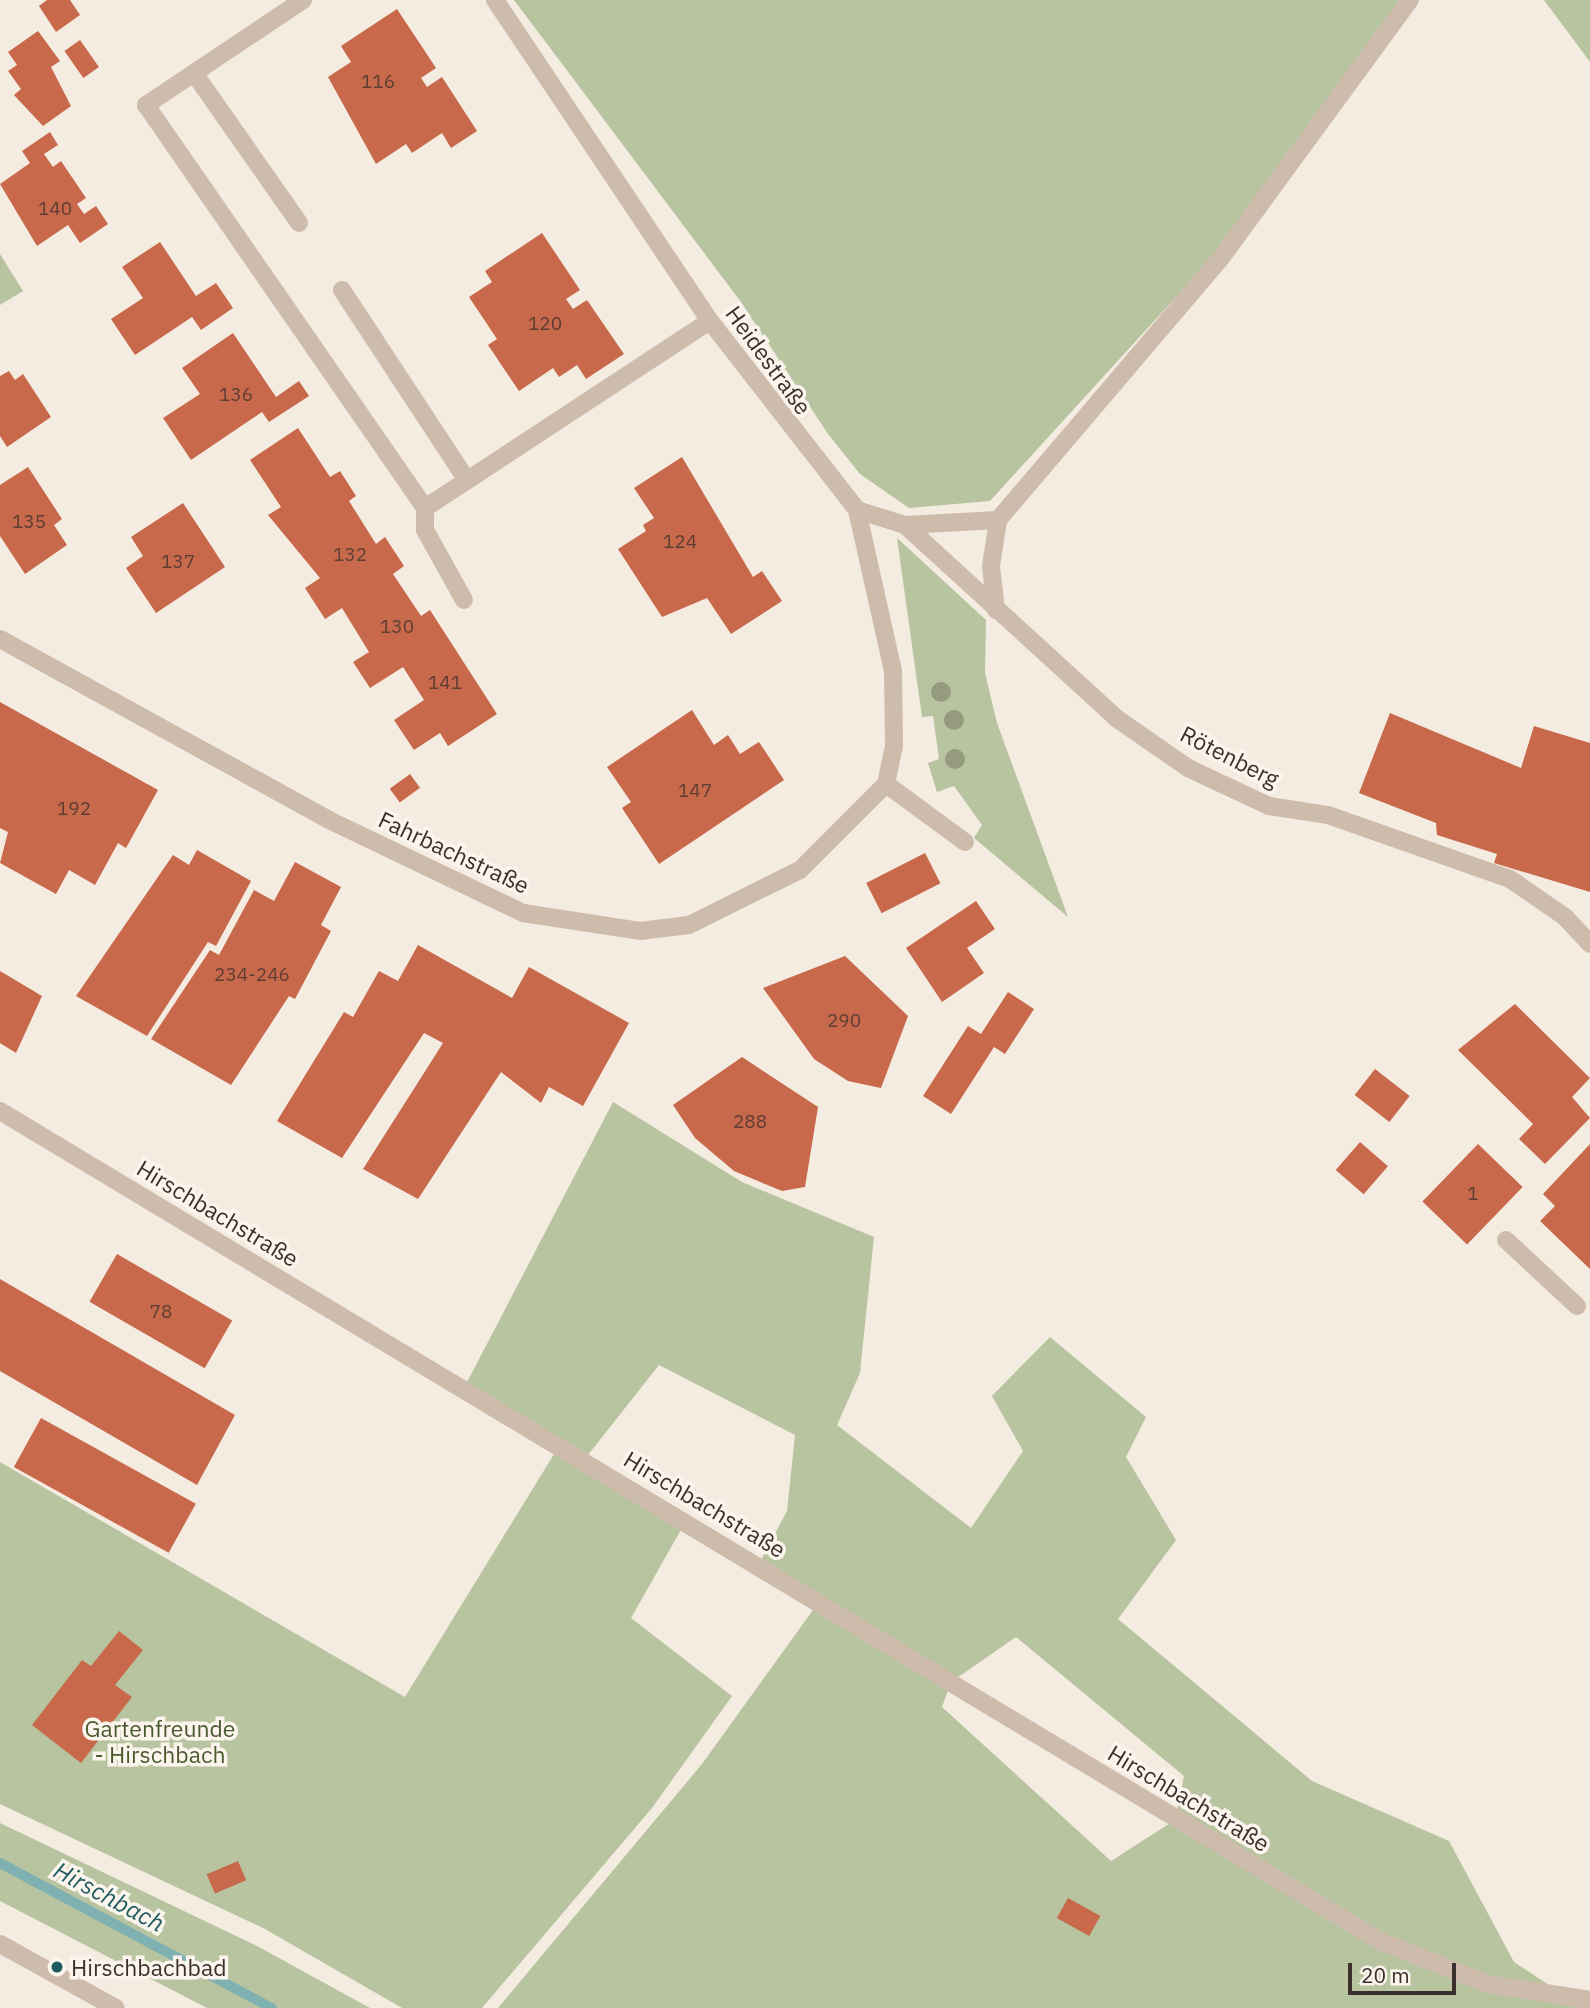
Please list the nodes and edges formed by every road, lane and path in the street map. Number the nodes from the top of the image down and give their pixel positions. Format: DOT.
graph roads {
  1 [pos="303,0"];
  2 [pos="495,0"];
  3 [pos="1410,0"];
  4 [pos="194,73"];
  5 [pos="299,223"];
  6 [pos="342,290"];
  7 [pos="710,321"];
  8 [pos="467,480"];
  9 [pos="425,508"];
  10 [pos="857,510"];
  11 [pos="998,520"];
  12 [pos="905,525"];
  13 [pos="464,600"];
  14 [pos="996,610"];
  15 [pos="0,639"];
  16 [pos="886,784"];
  17 [pos="965,842"];
  18 [pos="1587,936"];
  19 [pos="0,1111"];
  20 [pos="1506,1240"];
  21 [pos="1577,1306"];
  22 [pos="0,1944"];
  23 [pos="1590,2000"];
  24 [pos="116,2008"];
  1 -- 4 [label="street"];
  2 -- 7 [label="street, Heidestraße"];
  3 -- 11 [label="street"];
  4 -- 5 [label="street"];
  4 -- 9 [label="street"];
  6 -- 8 [label="street"];
  7 -- 8 [label="street"];
  7 -- 10 [label="street, Heidestraße"];
  8 -- 9 [label="street"];
  9 -- 13 [label="street"];
  10 -- 12 [label="street, Rötenberg"];
  10 -- 16 [label="street, Heidestraße"];
  11 -- 12 [label="street"];
  11 -- 14 [label="street"];
  12 -- 14 [label="street, Rötenberg"];
  14 -- 18 [label="street, Rötenberg"];
  15 -- 16 [label="street, Fahrbachstraße"];
  16 -- 17 [label="street"];
  19 -- 23 [label="street, Hirschbachstraße"];
  20 -- 21 [label="street"];
  22 -- 24 [label="street"];
}
